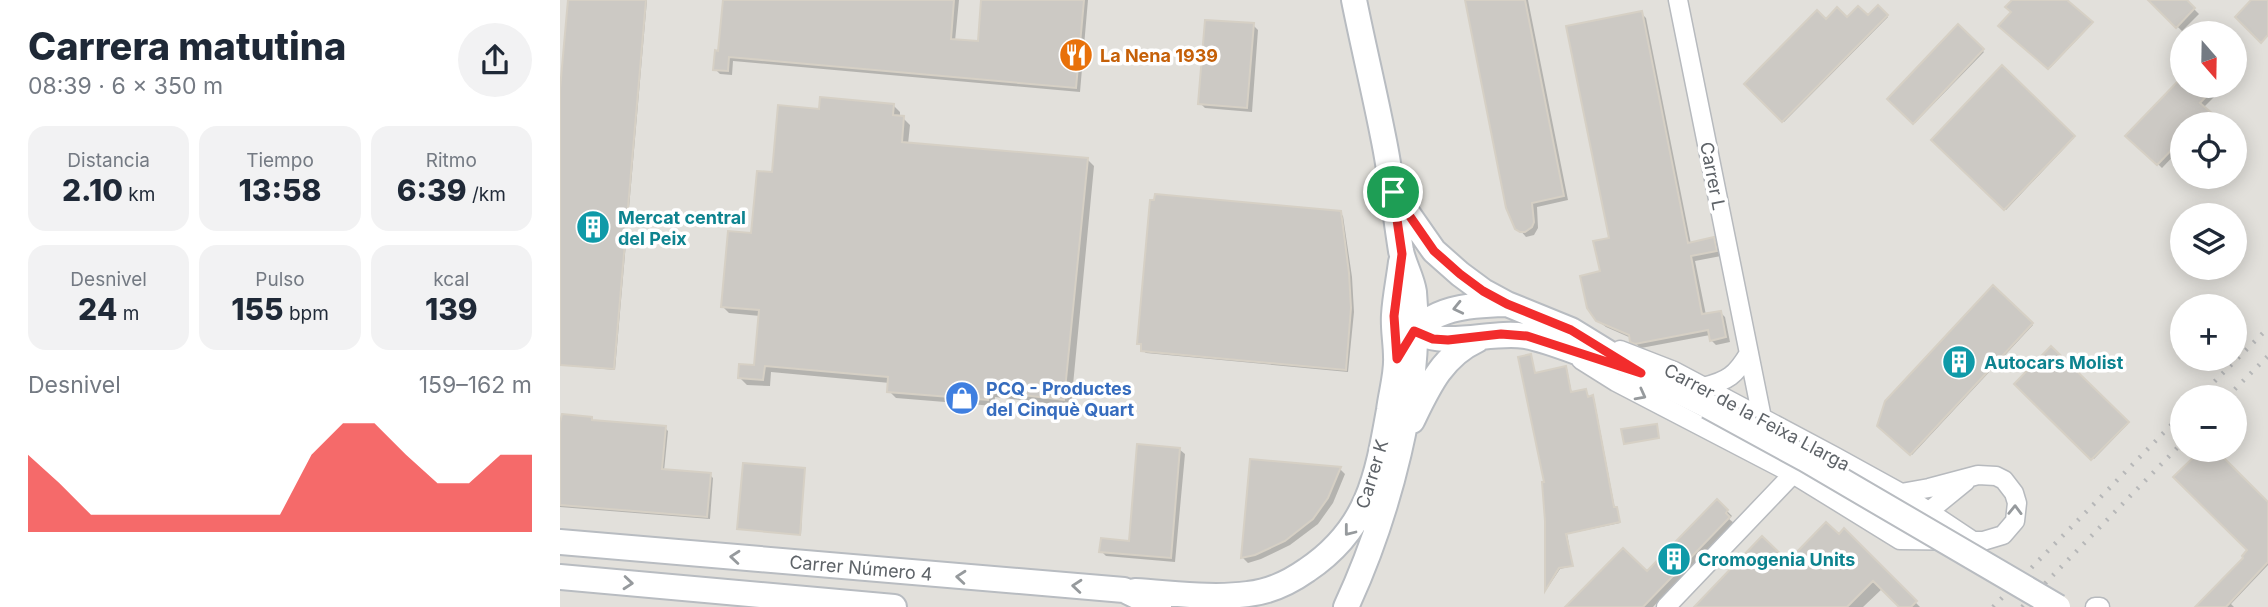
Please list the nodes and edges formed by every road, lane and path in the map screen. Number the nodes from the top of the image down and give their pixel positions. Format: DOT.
graph roads {
  1 [pos="1354,0"];
  2 [pos="1678,0"];
  3 [pos="1393,192"];
  4 [pos="1402,254"];
  5 [pos="1398,289"];
  6 [pos="1507,304"];
  7 [pos="1414,331"];
  8 [pos="1496,334"];
  9 [pos="1566,339"];
  10 [pos="1749,353"];
  11 [pos="1397,359"];
  12 [pos="1705,396"];
  13 [pos="1762,418"];
  14 [pos="1400,443"];
  15 [pos="1793,474"];
  16 [pos="1978,475"];
  17 [pos="1901,493"];
  18 [pos="1930,511"];
  19 [pos="1973,541"];
  20 [pos="560,542"];
  21 [pos="560,577"];
  22 [pos="1124,590"];
  23 [pos="894,607"];
  24 [pos="1159,607"];
  25 [pos="1346,607"];
  26 [pos="1666,607"];
  27 [pos="2058,607"];
  28 [pos="2095,607"];
  29 [pos="2100,607"];
  1 -- 3 [label="main road, Carrer K"];
  2 -- 10 [label="street, Carrer L"];
  3 -- 4 [label="main road, Carrer K"];
  3 -- 6 [label="main road, Carrer de la Feixa Llarga"];
  4 -- 5 [label="main road, Carrer K"];
  4 -- 7 [label="main road, Carrer K"];
  5 -- 7 [label="main road"];
  5 -- 11 [label="main road, Carrer K"];
  6 -- 7 [label="main road, Carrer de la Feixa Llarga, one-way"];
  6 -- 9 [label="main road, Carrer de la Feixa Llarga"];
  7 -- 8 [label="main road, Carrer de la Feixa Llarga"];
  7 -- 11 [label="main road, Carrer de la Feixa Llarga"];
  7 -- 14 [label="main road, Carrer K"];
  8 -- 9 [label="main road, Carrer de la Feixa Llarga"];
  8 -- 14 [label="main road, Carrer de la Feixa Llarga"];
  9 -- 12 [label="main road, Carrer de la Feixa Llarga"];
  9 -- 12 [label="street, Carrer de la Feixa Llarga"];
  9 -- 15 [label="street, Carrer de la Feixa Llarga, one-way"];
  10 -- 12 [label="street"];
  10 -- 13 [label="street, Carrer L"];
  11 -- 22 [label="main road, Carrer K, one-way"];
  12 -- 13 [label="street, Carrer de la Feixa Llarga"];
  12 -- 27 [label="main road, Carrer de la Feixa Llarga, bridge"];
  13 -- 17 [label="street, Carrer de la Feixa Llarga"];
  14 -- 25 [label="main road, Carrer K"];
  15 -- 18 [label="street, Carrer de la Feixa Llarga"];
  15 -- 19 [label="street, Carrer de la Feixa Llarga"];
  15 -- 26 [label="street"];
  16 -- 17 [label="street"];
  16 -- 18 [label="street, Carrer de la Feixa Llarga"];
  19 -- 16 [label="street, Carrer de la Feixa Llarga, one-way"];
  17 -- 18 [label="street, Carrer de la Feixa Llarga"];
  18 -- 19 [label="street, Carrer de la Feixa Llarga"];
  22 -- 20 [label="main road, Carrer Número 4, one-way"];
  21 -- 23 [label="main road, Carrer Número 4, one-way"];
  22 -- 24 [label="main road, Carrer Número 4"];
  28 -- 29 [label="street"];
}
